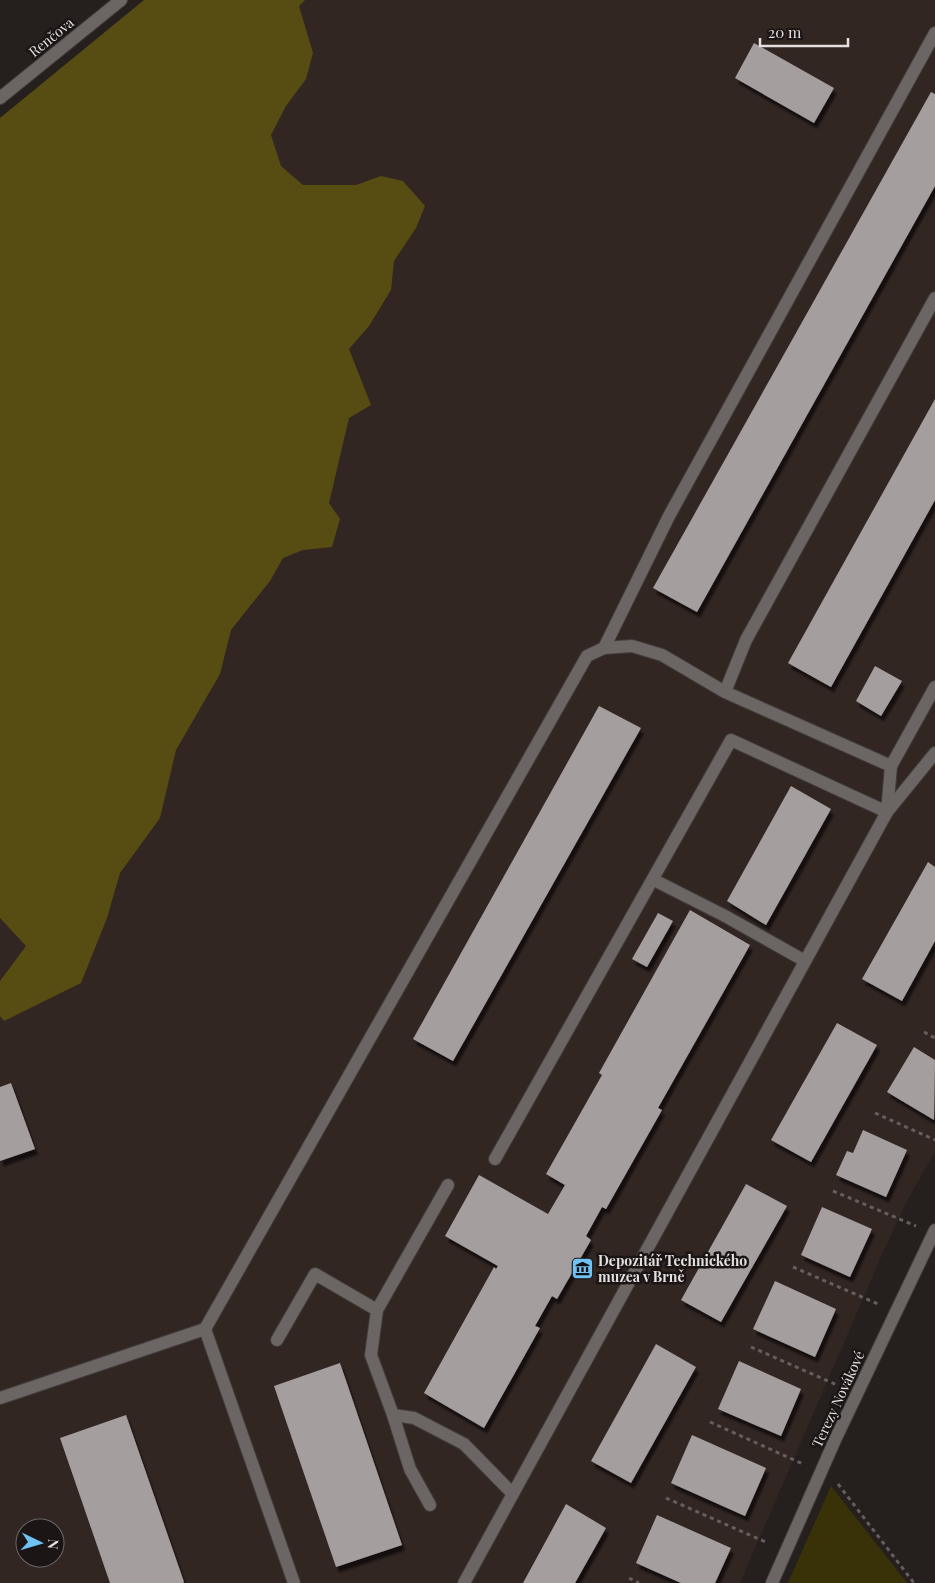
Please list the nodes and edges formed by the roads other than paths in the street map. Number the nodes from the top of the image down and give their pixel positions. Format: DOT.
graph roads {
  1 [pos="121,0"];
  2 [pos="935,33"];
  3 [pos="0,98"];
  4 [pos="935,298"];
  5 [pos="604,648"];
  6 [pos="935,686"];
  7 [pos="725,692"];
  8 [pos="935,753"];
  9 [pos="891,766"];
  10 [pos="887,812"];
  11 [pos="654,880"];
  12 [pos="805,962"];
  13 [pos="495,1159"];
  14 [pos="448,1185"];
  15 [pos="934,1231"];
  16 [pos="377,1310"];
  17 [pos="205,1329"];
  18 [pos="277,1340"];
  19 [pos="0,1398"];
  20 [pos="393,1415"];
  21 [pos="513,1494"];
  22 [pos="430,1505"];
  23 [pos="294,1583"];
  24 [pos="464,1583"];
  25 [pos="772,1583"];
  1 -- 3 [label="street, Renčova"];
  2 -- 5 [label="street"];
  4 -- 7 [label="street"];
  5 -- 7 [label="street"];
  5 -- 17 [label="street"];
  6 -- 9 [label="street"];
  7 -- 9 [label="street"];
  8 -- 10 [label="street"];
  9 -- 10 [label="street"];
  10 -- 11 [label="street"];
  10 -- 12 [label="street"];
  11 -- 12 [label="street"];
  11 -- 13 [label="street"];
  12 -- 21 [label="street"];
  14 -- 16 [label="street"];
  15 -- 25 [label="street, Terezy Novákové"];
  16 -- 18 [label="street"];
  16 -- 20 [label="street"];
  17 -- 19 [label="street"];
  17 -- 23 [label="street"];
  20 -- 21 [label="street"];
  20 -- 22 [label="street"];
  21 -- 24 [label="street"];
}
